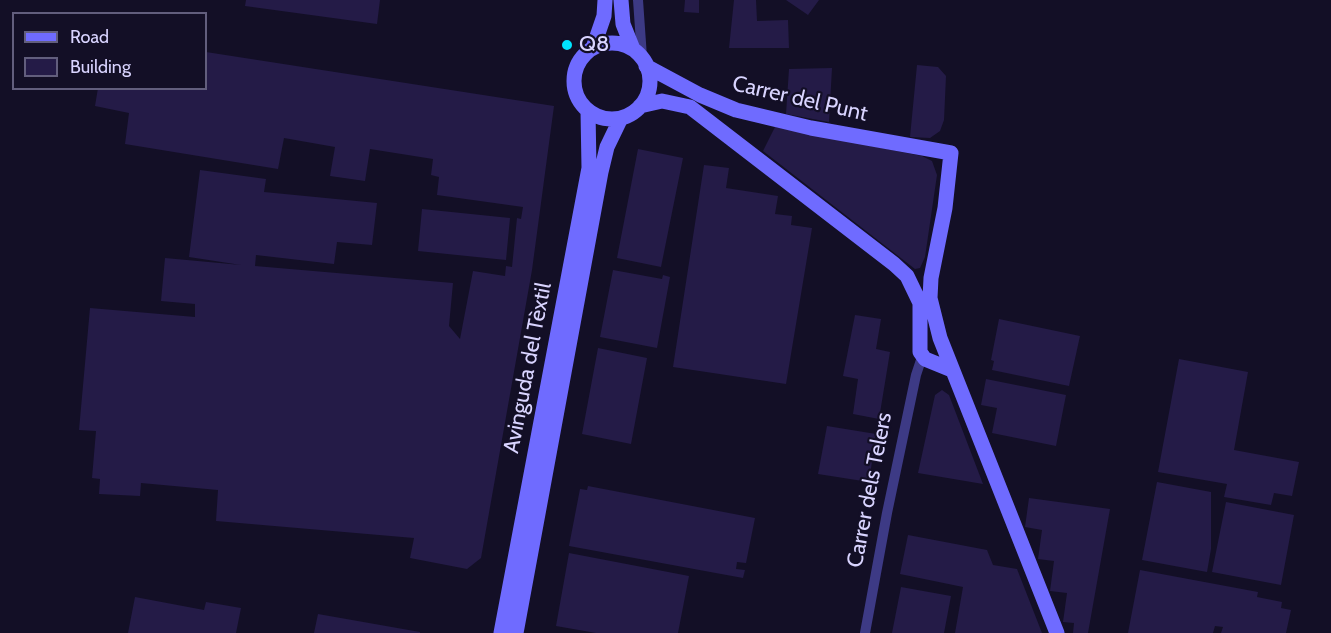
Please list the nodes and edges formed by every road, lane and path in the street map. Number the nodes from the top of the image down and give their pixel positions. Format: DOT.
graph roads {
  1 [pos="605,0"];
  2 [pos="621,0"];
  3 [pos="638,0"];
  4 [pos="593,48"];
  5 [pos="640,57"];
  6 [pos="640,106"];
  7 [pos="588,111"];
  8 [pos="621,118"];
  9 [pos="933,269"];
  10 [pos="907,276"];
  11 [pos="922,340"];
  12 [pos="942,344"];
  13 [pos="928,359"];
  14 [pos="952,370"];
  15 [pos="501,633"];
  16 [pos="516,633"];
  17 [pos="865,633"];
  18 [pos="1057,633"];
  1 -- 4 [label="street"];
  2 -- 5 [label="street"];
  3 -- 5 [label="street"];
  4 -- 5 [label="street"];
  4 -- 7 [label="street"];
  5 -- 6 [label="street"];
  5 -- 9 [label="street, Carrer del Punt"];
  6 -- 8 [label="street"];
  6 -- 10 [label="street"];
  7 -- 8 [label="street"];
  7 -- 15 [label="street, Avinguda del Tèxtil"];
  8 -- 16 [label="street, Avinguda del Tèxtil"];
  9 -- 10 [label="street"];
  9 -- 12 [label="street"];
  10 -- 11 [label="street"];
  11 -- 12 [label="street"];
  11 -- 13 [label="street"];
  12 -- 13 [label="street"];
  12 -- 14 [label="street"];
  13 -- 14 [label="street"];
  13 -- 17 [label="street, Carrer dels Telers"];
  14 -- 18 [label="street"];
}
